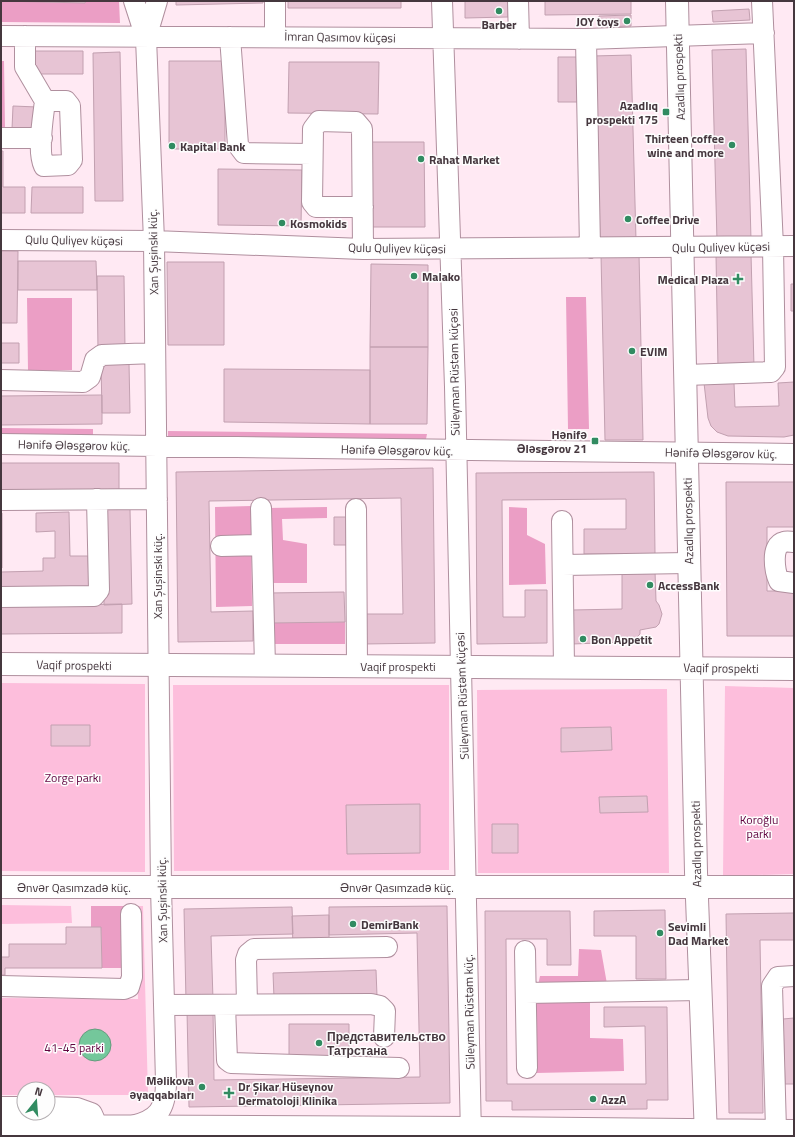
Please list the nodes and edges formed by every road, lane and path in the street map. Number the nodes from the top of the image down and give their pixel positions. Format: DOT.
graph roads {
  1 [pos="134,1"];
  2 [pos="157,1"];
  3 [pos="275,1"];
  4 [pos="442,1"];
  5 [pos="518,1"];
  6 [pos="677,1"];
  7 [pos="762,1"];
  8 [pos="764,33"];
  9 [pos="1,36"];
  10 [pos="25,36"];
  11 [pos="275,36"];
  12 [pos="230,37"];
  13 [pos="678,37"];
  14 [pos="146,38"];
  15 [pos="443,39"];
  16 [pos="519,39"];
  17 [pos="586,39"];
  18 [pos="45,101"];
  19 [pos="1,138"];
  20 [pos="42,138"];
  21 [pos="312,154"];
  22 [pos="363,207"];
  23 [pos="1,240"];
  24 [pos="154,241"];
  25 [pos="794,246"];
  26 [pos="773,247"];
  27 [pos="590,248"];
  28 [pos="684,248"];
  29 [pos="363,249"];
  30 [pos="451,249"];
  31 [pos="155,353"];
  32 [pos="686,375"];
  33 [pos="1,380"];
  34 [pos="1,444"];
  35 [pos="156,446"];
  36 [pos="456,450"];
  37 [pos="688,452"];
  38 [pos="794,454"];
  39 [pos="97,499"];
  40 [pos="157,499"];
  41 [pos="1,500"];
  42 [pos="261,508"];
  43 [pos="356,509"];
  44 [pos="562,521"];
  45 [pos="794,542"];
  46 [pos="261,545"];
  47 [pos="221,546"];
  48 [pos="688,563"];
  49 [pos="563,565"];
  50 [pos="794,583"];
  51 [pos="1,597"];
  52 [pos="1,664"];
  53 [pos="158,666"];
  54 [pos="265,666"];
  55 [pos="357,666"];
  56 [pos="461,666"];
  57 [pos="564,667"];
  58 [pos="692,668"];
  59 [pos="794,669"];
  60 [pos="1,887"];
  61 [pos="162,887"];
  62 [pos="697,887"];
  63 [pos="794,887"];
  64 [pos="467,888"];
  65 [pos="131,914"];
  66 [pos="387,947"];
  67 [pos="525,951"];
  68 [pos="794,976"];
  69 [pos="1,986"];
  70 [pos="700,990"];
  71 [pos="526,993"];
  72 [pos="226,1004"];
  73 [pos="247,1004"];
  74 [pos="164,1006"];
  75 [pos="384,1037"];
  76 [pos="399,1068"];
  77 [pos="527,1068"];
  78 [pos="1,1108"];
  79 [pos="16,1108"];
  80 [pos="56,1108"];
  81 [pos="1,1126"];
  82 [pos="124,1127"];
  83 [pos="785,1131"];
  84 [pos="96,1132"];
  85 [pos="471,1132"];
  86 [pos="706,1133"];
  1 -- 14 [label="street, Xan Şuşinski küç."];
  2 -- 14 [label="street"];
  3 -- 11 [label="street"];
  4 -- 15 [label="street, Süleyman Rüstəm küçəsi"];
  5 -- 16 [label="street"];
  6 -- 13 [label="main road, Azadlıq prospekti"];
  7 -- 8 [label="street"];
  8 -- 13 [label="street, İmran Qasımov küçəsi"];
  8 -- 26 [label="street"];
  9 -- 10 [label="street, İmran Qasımov küçəsi"];
  10 -- 14 [label="street, İmran Qasımov küçəsi"];
  10 -- 18 [label="street"];
  11 -- 12 [label="street, İmran Qasımov küçəsi"];
  11 -- 15 [label="street, İmran Qasımov küçəsi"];
  12 -- 14 [label="street, İmran Qasımov küçəsi"];
  12 -- 21 [label="street"];
  13 -- 17 [label="street, İmran Qasımov küçəsi"];
  13 -- 28 [label="main road, Azadlıq prospekti"];
  14 -- 24 [label="street, Xan Şuşinski küç."];
  15 -- 16 [label="street, İmran Qasımov küçəsi"];
  15 -- 30 [label="street, Süleyman Rüstəm küçəsi"];
  16 -- 17 [label="street, İmran Qasımov küçəsi"];
  17 -- 27 [label="street"];
  18 -- 20 [label="street"];
  18 -- 20 [label="street"];
  19 -- 20 [label="street"];
  21 -- 22 [label="street"];
  21 -- 22 [label="street"];
  22 -- 29 [label="street"];
  23 -- 24 [label="street, Qulu Quliyev küçəsi"];
  24 -- 29 [label="street, Qulu Quliyev küçəsi"];
  24 -- 31 [label="street, Xan Şuşinski küç."];
  25 -- 26 [label="street, Qulu Quliyev küçəsi"];
  26 -- 28 [label="street, Qulu Quliyev küçəsi"];
  26 -- 32 [label="street"];
  27 -- 28 [label="street, Qulu Quliyev küçəsi"];
  27 -- 30 [label="street, Qulu Quliyev küçəsi"];
  28 -- 32 [label="main road, Azadlıq prospekti"];
  29 -- 30 [label="street, Qulu Quliyev küçəsi"];
  30 -- 36 [label="street, Süleyman Rüstəm küçəsi"];
  31 -- 33 [label="street"];
  31 -- 35 [label="street, Xan Şuşinski küç."];
  32 -- 37 [label="main road, Azadlıq prospekti"];
  34 -- 35 [label="street, Hənifə Ələsgərov küç."];
  35 -- 36 [label="street, Hənifə Ələsgərov küç."];
  35 -- 40 [label="street, Xan Şuşinski küç."];
  36 -- 37 [label="street, Hənifə Ələsgərov küç."];
  36 -- 56 [label="street, Süleyman Rüstəm küçəsi"];
  37 -- 38 [label="street, Hənifə Ələsgərov küç."];
  37 -- 48 [label="main road, Azadlıq prospekti"];
  39 -- 40 [label="street"];
  39 -- 41 [label="street"];
  39 -- 51 [label="street"];
  40 -- 53 [label="street, Xan Şuşinski küç."];
  42 -- 46 [label="street"];
  43 -- 55 [label="street"];
  44 -- 49 [label="street"];
  45 -- 50 [label="street"];
  46 -- 47 [label="street"];
  46 -- 54 [label="street"];
  48 -- 49 [label="street"];
  48 -- 58 [label="main road, Azadlıq prospekti"];
  49 -- 57 [label="street"];
  52 -- 53 [label="main road, Vaqif prospekti"];
  53 -- 54 [label="main road, Vaqif prospekti"];
  53 -- 61 [label="street, Xan Şuşinski küç."];
  54 -- 55 [label="main road, Vaqif prospekti"];
  55 -- 56 [label="main road, Vaqif prospekti"];
  56 -- 57 [label="main road, Vaqif prospekti"];
  56 -- 64 [label="street, Süleyman Rüstəm küçəsi"];
  57 -- 58 [label="main road, Vaqif prospekti"];
  58 -- 59 [label="main road, Vaqif prospekti"];
  58 -- 62 [label="main road, Azadlıq prospekti"];
  60 -- 61 [label="main road, Ənvər Qasımzadə küç."];
  61 -- 64 [label="main road, Ənvər Qasımzadə küç."];
  61 -- 74 [label="street, Xan Şuşinski küç."];
  62 -- 63 [label="main road, Ənvər Qasımzadə küç."];
  62 -- 64 [label="main road, Ənvər Qasımzadə küç."];
  62 -- 70 [label="main road, Azadlıq prospekti"];
  64 -- 85 [label="street, Süleyman Rüstəm küç."];
  65 -- 69 [label="street"];
  66 -- 73 [label="street"];
  67 -- 71 [label="street"];
  68 -- 83 [label="street"];
  70 -- 71 [label="street"];
  70 -- 86 [label="main road, Azadlıq prospekti"];
  71 -- 77 [label="street"];
  72 -- 73 [label="street"];
  72 -- 74 [label="street"];
  72 -- 76 [label="street"];
  73 -- 75 [label="street"];
  74 -- 82 [label="street, Xan Şuşinski küç."];
  78 -- 79 [label="main road"];
  80 -- 84 [label="main road"];
  81 -- 84 [label="main road"];
  82 -- 84 [label="main road"];
  82 -- 85 [label="main road"];
  83 -- 86 [label="main road"];
  85 -- 86 [label="main road"];
}
